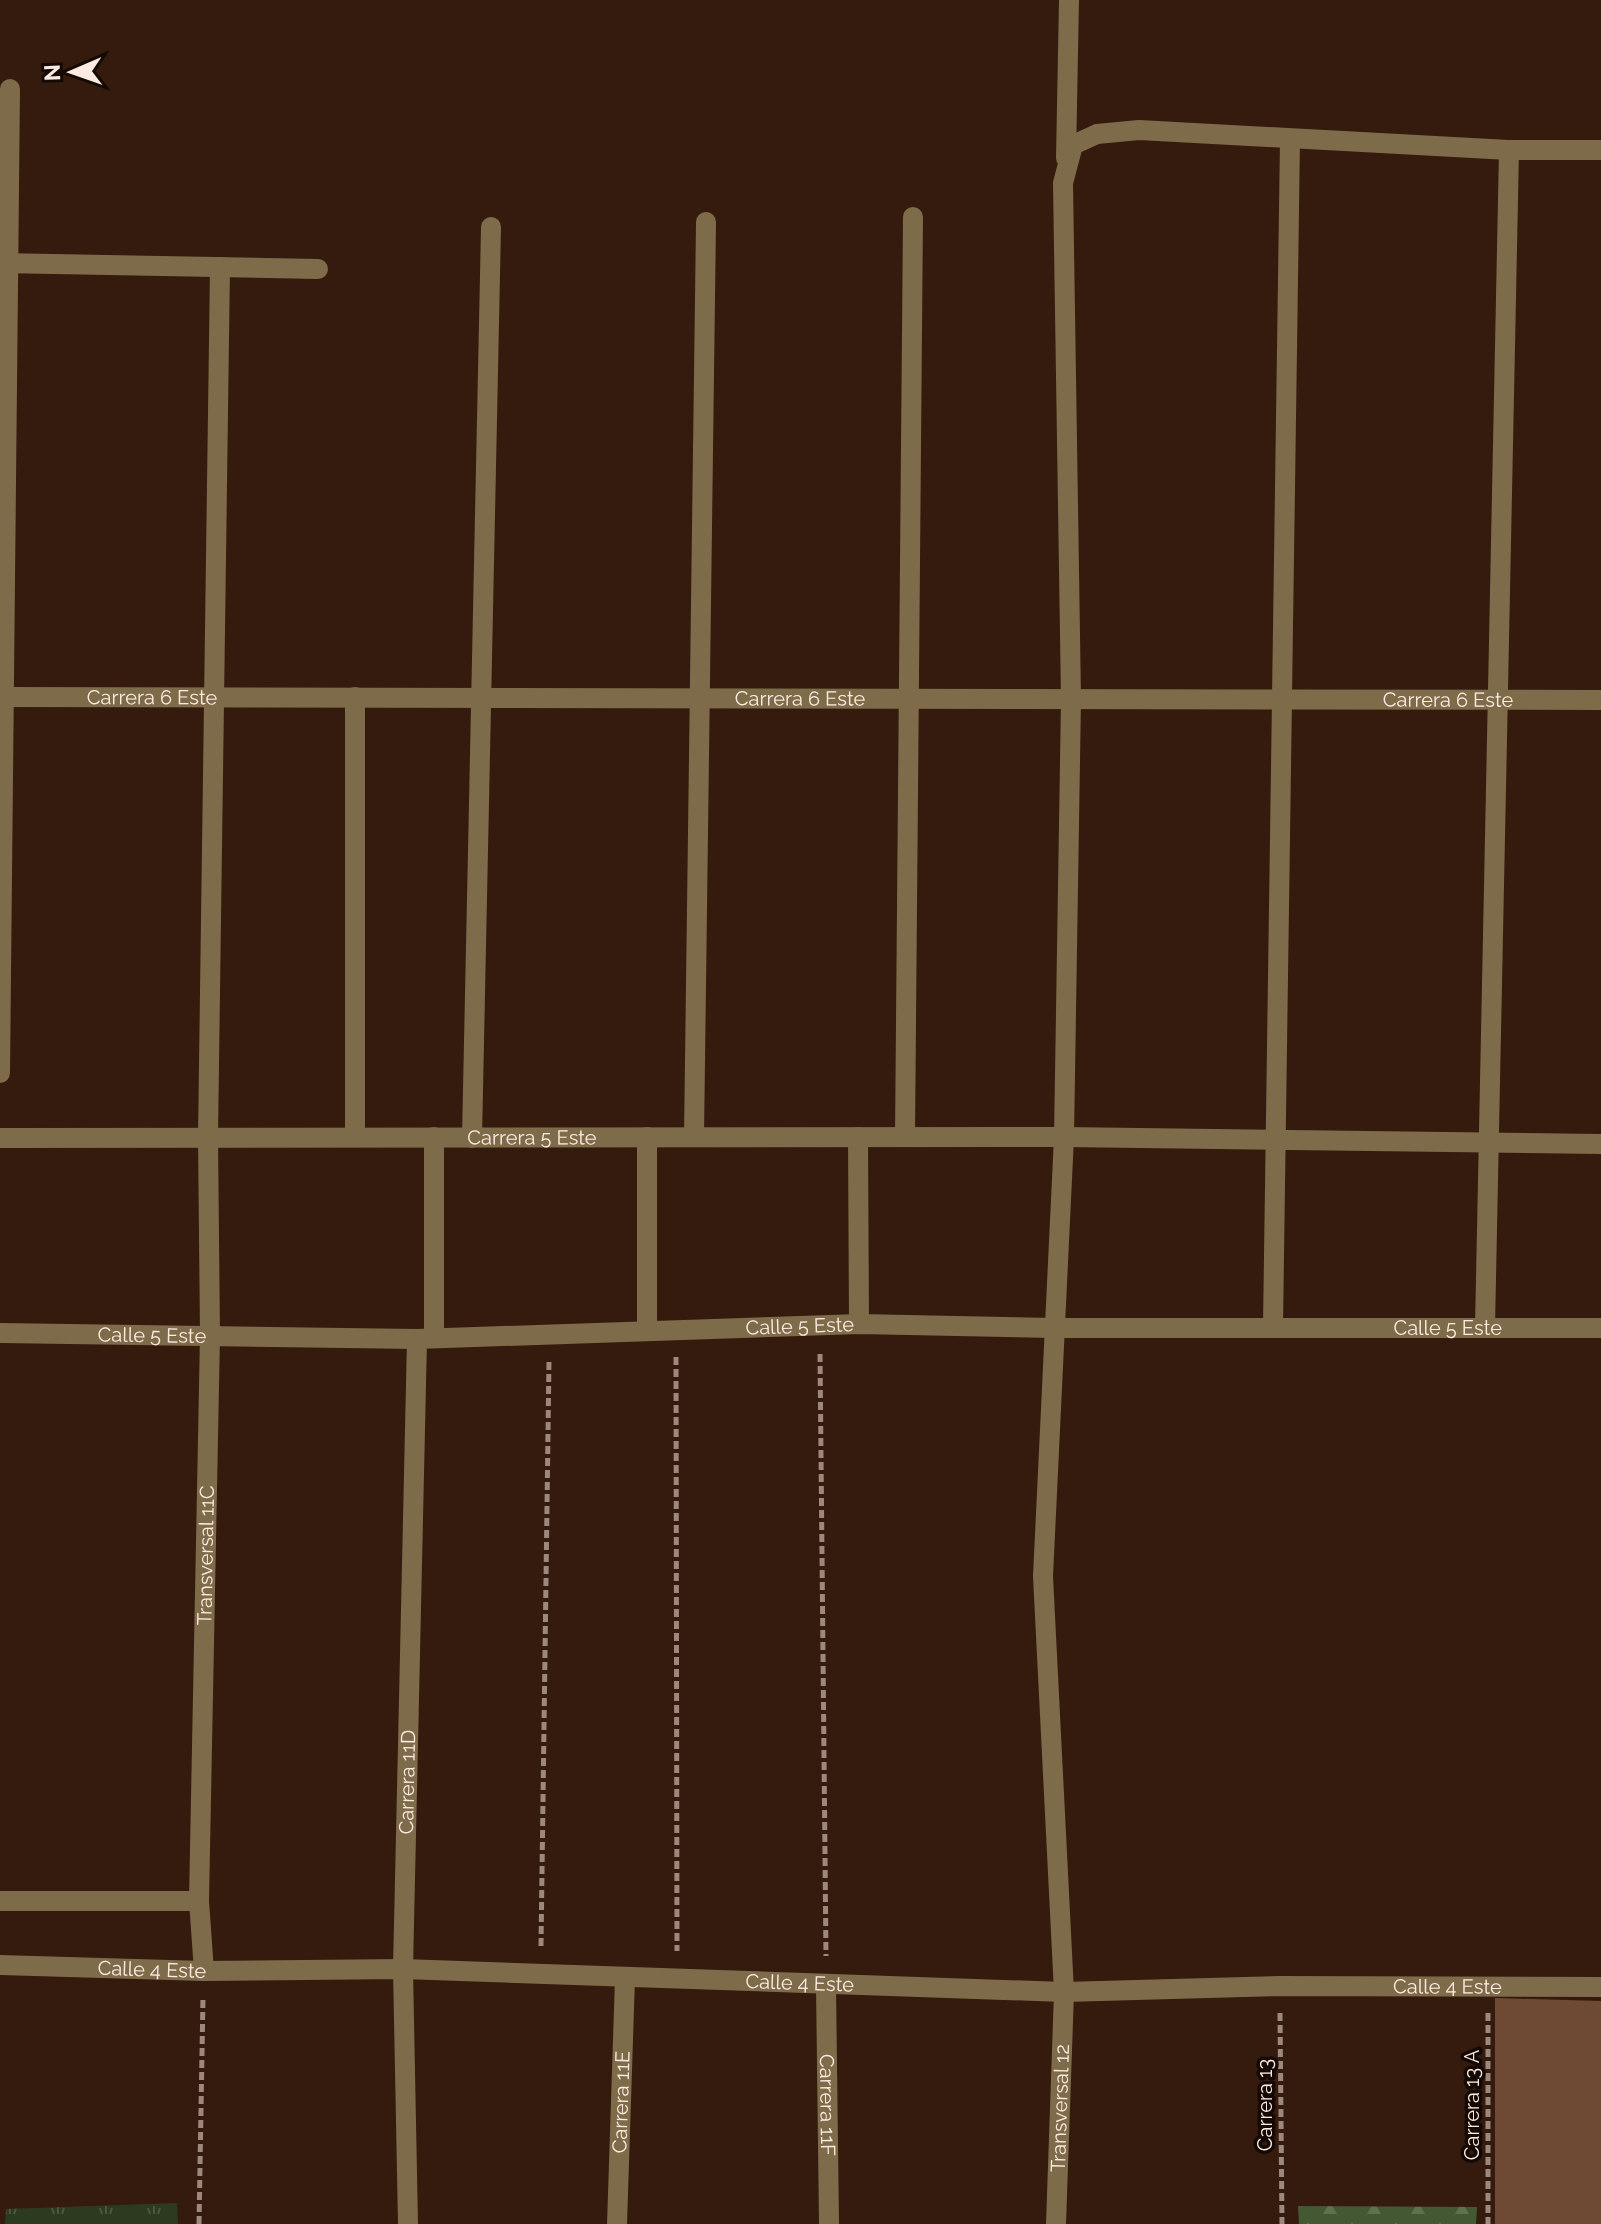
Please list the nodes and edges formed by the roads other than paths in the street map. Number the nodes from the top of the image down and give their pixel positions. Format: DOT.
graph roads {
  1 [pos="1069,0"];
  2 [pos="10,89"];
  3 [pos="1290,139"];
  4 [pos="1509,150"];
  5 [pos="1601,150"];
  6 [pos="1066,174"];
  7 [pos="913,217"];
  8 [pos="706,222"];
  9 [pos="491,227"];
  10 [pos="4,263"];
  11 [pos="220,267"];
  12 [pos="318,269"];
  13 [pos="2,697"];
  14 [pos="214,697"];
  15 [pos="355,697"];
  16 [pos="480,698"];
  17 [pos="701,698"];
  18 [pos="910,699"];
  19 [pos="1071,699"];
  20 [pos="1282,699"];
  21 [pos="1498,700"];
  22 [pos="1601,700"];
  23 [pos="0,1073"];
  24 [pos="208,1137"];
  25 [pos="355,1137"];
  26 [pos="434,1137"];
  27 [pos="647,1137"];
  28 [pos="694,1137"];
  29 [pos="858,1137"];
  30 [pos="905,1137"];
  31 [pos="1064,1137"];
  32 [pos="0,1138"];
  33 [pos="472,1138"];
  34 [pos="1276,1139"];
  35 [pos="1488,1142"];
  36 [pos="1601,1144"];
  37 [pos="859,1324"];
  38 [pos="1273,1326"];
  39 [pos="1485,1327"];
  40 [pos="1055,1328"];
  41 [pos="1601,1328"];
  42 [pos="647,1331"];
  43 [pos="0,1333"];
  44 [pos="210,1335"];
  45 [pos="426,1339"];
  46 [pos="0,1901"];
  47 [pos="199,1901"];
  48 [pos="0,1965"];
  49 [pos="403,1969"];
  50 [pos="204,1971"];
  51 [pos="625,1978"];
  52 [pos="826,1985"];
  53 [pos="1601,1987"];
  54 [pos="1064,1992"];
  55 [pos="408,2224"];
  56 [pos="617,2224"];
  57 [pos="829,2224"];
  58 [pos="1056,2224"];
  1 -- 6 [label="street, Transversal 12"];
  2 -- 10 [label="street"];
  3 -- 4 [label="street"];
  3 -- 6 [label="street"];
  3 -- 20 [label="street"];
  4 -- 5 [label="street"];
  4 -- 21 [label="street"];
  6 -- 19 [label="street, Transversal 12"];
  7 -- 18 [label="street"];
  8 -- 17 [label="street"];
  9 -- 16 [label="street"];
  10 -- 11 [label="street"];
  10 -- 13 [label="street"];
  11 -- 12 [label="street"];
  11 -- 14 [label="street, Transversal 11C"];
  13 -- 14 [label="street, Carrera 6 Este"];
  13 -- 23 [label="street"];
  14 -- 15 [label="street, Carrera 6 Este"];
  14 -- 24 [label="street, Transversal 11C"];
  15 -- 16 [label="street, Carrera 6 Este"];
  15 -- 25 [label="street"];
  16 -- 17 [label="street, Carrera 6 Este"];
  16 -- 33 [label="street"];
  17 -- 18 [label="street, Carrera 6 Este"];
  17 -- 28 [label="street"];
  18 -- 19 [label="street, Carrera 6 Este"];
  18 -- 30 [label="street"];
  19 -- 20 [label="street, Carrera 6 Este"];
  19 -- 31 [label="street, Transversal 12"];
  20 -- 21 [label="street, Carrera 6 Este"];
  20 -- 34 [label="street"];
  21 -- 22 [label="street, Carrera 6 Este"];
  21 -- 35 [label="street"];
  24 -- 25 [label="street, Carrera 5 Este"];
  24 -- 32 [label="street, Carrera 5 Este"];
  24 -- 44 [label="street, Transversal 11C"];
  25 -- 26 [label="street, Carrera 5 Este"];
  26 -- 33 [label="street, Carrera 5 Este"];
  26 -- 45 [label="street, Carrera 11D"];
  27 -- 28 [label="street, Carrera 5 Este"];
  27 -- 33 [label="street, Carrera 5 Este"];
  27 -- 42 [label="street"];
  28 -- 29 [label="street, Carrera 5 Este"];
  29 -- 30 [label="street, Carrera 5 Este"];
  29 -- 37 [label="street"];
  30 -- 31 [label="street, Carrera 5 Este"];
  31 -- 34 [label="street, Carrera 5 Este"];
  31 -- 40 [label="street, Transversal 12"];
  34 -- 35 [label="street, Carrera 5 Este"];
  34 -- 38 [label="street"];
  35 -- 36 [label="street, Carrera 5 Este"];
  35 -- 39 [label="street"];
  37 -- 40 [label="street, Calle 5 Este"];
  37 -- 42 [label="street, Calle 5 Este"];
  38 -- 39 [label="street, Calle 5 Este"];
  38 -- 40 [label="street, Calle 5 Este"];
  39 -- 41 [label="street, Calle 5 Este"];
  40 -- 54 [label="street, Transversal 12"];
  42 -- 45 [label="street, Calle 5 Este"];
  43 -- 44 [label="street, Calle 5 Este"];
  44 -- 45 [label="street, Calle 5 Este"];
  44 -- 47 [label="street, Transversal 11C"];
  45 -- 49 [label="street, Carrera 11D"];
  46 -- 47 [label="street"];
  47 -- 50 [label="street, Transversal 11C"];
  48 -- 50 [label="street, Calle 4 Este"];
  49 -- 50 [label="street, Calle 4 Este"];
  49 -- 51 [label="street, Calle 4 Este"];
  49 -- 55 [label="street, Carrera 11D"];
  51 -- 52 [label="street, Calle 4 Este"];
  51 -- 56 [label="street, Carrera 11E"];
  52 -- 54 [label="street, Calle 4 Este"];
  52 -- 57 [label="street, Carrera 11F"];
  53 -- 54 [label="street, Calle 4 Este"];
  54 -- 58 [label="street, Transversal 12"];
}
